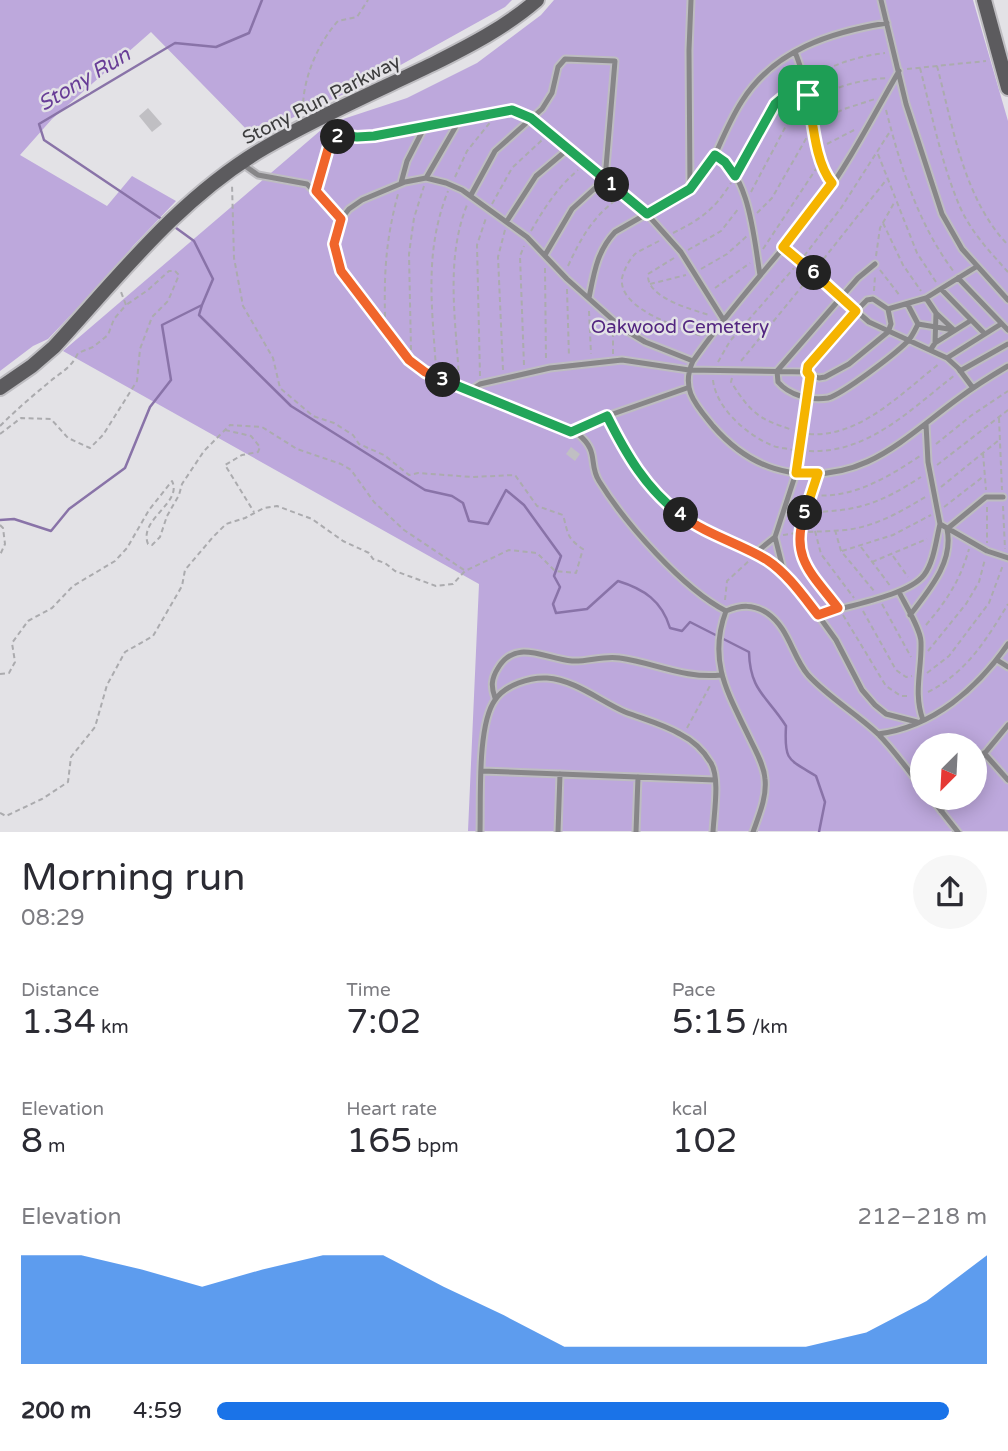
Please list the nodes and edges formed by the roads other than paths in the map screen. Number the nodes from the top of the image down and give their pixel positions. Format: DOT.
graph roads {
  1 [pos="537,0"];
  2 [pos="691,0"];
  3 [pos="881,0"];
  4 [pos="984,0"];
  5 [pos="887,23"];
  6 [pos="795,52"];
  7 [pos="899,71"];
  8 [pos="1008,88"];
  9 [pos="531,118"];
  10 [pos="459,121"];
  11 [pos="424,128"];
  12 [pos="568,149"];
  13 [pos="715,155"];
  14 [pos="236,166"];
  15 [pos="426,178"];
  16 [pos="605,179"];
  17 [pos="401,183"];
  18 [pos="832,183"];
  19 [pos="690,189"];
  20 [pos="316,191"];
  21 [pos="471,195"];
  22 [pos="647,214"];
  23 [pos="341,219"];
  24 [pos="507,221"];
  25 [pos="783,247"];
  26 [pos="545,255"];
  27 [pos="875,264"];
  28 [pos="976,267"];
  29 [pos="760,275"];
  30 [pos="958,278"];
  31 [pos="941,289"];
  32 [pos="589,298"];
  33 [pos="842,298"];
  34 [pos="926,298"];
  35 [pos="1008,300"];
  36 [pos="908,305"];
  37 [pos="887,309"];
  38 [pos="856,311"];
  39 [pos="936,313"];
  40 [pos="723,319"];
  41 [pos="971,321"];
  42 [pos="918,324"];
  43 [pos="1001,324"];
  44 [pos="937,327"];
  45 [pos="954,330"];
  46 [pos="1008,330"];
  47 [pos="888,332"];
  48 [pos="985,334"];
  49 [pos="909,340"];
  50 [pos="934,343"];
  51 [pos="1008,344"];
  52 [pos="931,349"];
  53 [pos="947,358"];
  54 [pos="693,361"];
  55 [pos="1008,366"];
  56 [pos="689,370"];
  57 [pos="777,371"];
  58 [pos="961,371"];
  59 [pos="808,374"];
  60 [pos="0,388"];
  61 [pos="687,388"];
  62 [pos="974,388"];
  63 [pos="469,391"];
  64 [pos="806,397"];
  65 [pos="607,416"];
  66 [pos="926,424"];
  67 [pos="571,432"];
  68 [pos="796,473"];
  69 [pos="1003,497"];
  70 [pos="940,524"];
  71 [pos="947,529"];
  72 [pos="778,536"];
  73 [pos="754,555"];
  74 [pos="1008,558"];
  75 [pos="784,573"];
  76 [pos="897,592"];
  77 [pos="726,611"];
  78 [pos="818,615"];
  79 [pos="909,615"];
  80 [pos="1008,644"];
  81 [pos="997,660"];
  82 [pos="1008,667"];
  83 [pos="721,676"];
  84 [pos="495,698"];
  85 [pos="920,721"];
  86 [pos="1008,725"];
  87 [pos="878,734"];
  88 [pos="987,750"];
  89 [pos="987,756"];
  90 [pos="482,771"];
  91 [pos="910,773"];
  92 [pos="560,774"];
  93 [pos="638,777"];
  94 [pos="715,780"];
  95 [pos="1008,780"];
  96 [pos="941,811"];
  97 [pos="480,831"];
  98 [pos="558,831"];
  99 [pos="636,831"];
  100 [pos="713,831"];
  101 [pos="753,831"];
  102 [pos="958,831"];
  1 -- 14 [label="street, Stony Run Parkway"];
  2 -- 19 [label="lane"];
  3 -- 5 [label="lane"];
  4 -- 8 [label="street"];
  5 -- 6 [label="lane"];
  5 -- 7 [label="lane"];
  6 -- 13 [label="lane"];
  6 -- 18 [label="lane"];
  7 -- 18 [label="lane"];
  7 -- 28 [label="lane"];
  9 -- 10 [label="lane"];
  9 -- 12 [label="lane"];
  9 -- 16 [label="lane"];
  9 -- 21 [label="lane"];
  10 -- 11 [label="lane"];
  10 -- 15 [label="lane"];
  11 -- 17 [label="lane"];
  11 -- 20 [label="lane"];
  12 -- 16 [label="lane"];
  12 -- 24 [label="lane"];
  13 -- 19 [label="lane"];
  13 -- 29 [label="lane"];
  14 -- 20 [label="lane"];
  14 -- 60 [label="street, Stony Run Parkway"];
  15 -- 17 [label="lane"];
  15 -- 21 [label="lane"];
  16 -- 22 [label="lane"];
  16 -- 26 [label="lane"];
  17 -- 23 [label="lane"];
  18 -- 25 [label="lane"];
  19 -- 22 [label="lane"];
  20 -- 23 [label="lane"];
  21 -- 24 [label="lane"];
  22 -- 32 [label="lane"];
  22 -- 40 [label="lane"];
  23 -- 63 [label="lane"];
  24 -- 26 [label="lane"];
  25 -- 29 [label="lane"];
  25 -- 33 [label="lane"];
  26 -- 32 [label="lane"];
  27 -- 33 [label="lane"];
  28 -- 30 [label="lane"];
  28 -- 35 [label="lane"];
  29 -- 40 [label="lane"];
  30 -- 31 [label="lane"];
  30 -- 43 [label="lane"];
  31 -- 34 [label="lane"];
  31 -- 41 [label="lane"];
  32 -- 54 [label="lane"];
  33 -- 38 [label="lane"];
  33 -- 57 [label="lane"];
  34 -- 36 [label="lane"];
  34 -- 39 [label="lane"];
  36 -- 37 [label="lane"];
  36 -- 42 [label="lane"];
  37 -- 38 [label="lane"];
  37 -- 47 [label="lane"];
  38 -- 47 [label="lane"];
  38 -- 59 [label="lane"];
  39 -- 44 [label="lane"];
  39 -- 45 [label="lane"];
  40 -- 54 [label="lane"];
  41 -- 45 [label="lane"];
  41 -- 48 [label="lane"];
  42 -- 44 [label="lane"];
  42 -- 49 [label="lane"];
  43 -- 46 [label="lane"];
  43 -- 48 [label="lane"];
  44 -- 45 [label="lane"];
  44 -- 50 [label="lane"];
  45 -- 50 [label="lane"];
  47 -- 49 [label="lane"];
  47 -- 59 [label="lane"];
  48 -- 53 [label="lane"];
  49 -- 52 [label="lane"];
  49 -- 64 [label="lane"];
  50 -- 52 [label="lane"];
  51 -- 58 [label="lane"];
  52 -- 53 [label="lane"];
  53 -- 58 [label="lane"];
  54 -- 56 [label="lane"];
  55 -- 62 [label="lane"];
  56 -- 57 [label="lane"];
  56 -- 61 [label="lane"];
  56 -- 63 [label="lane"];
  57 -- 59 [label="lane"];
  57 -- 64 [label="lane"];
  58 -- 62 [label="lane"];
  59 -- 64 [label="lane"];
  61 -- 65 [label="lane"];
  61 -- 68 [label="lane"];
  62 -- 66 [label="lane"];
  63 -- 67 [label="lane"];
  64 -- 68 [label="lane"];
  65 -- 67 [label="lane"];
  65 -- 73 [label="lane"];
  66 -- 68 [label="lane"];
  66 -- 70 [label="lane"];
  67 -- 77 [label="lane"];
  68 -- 72 [label="lane"];
  69 -- 71 [label="lane"];
  70 -- 71 [label="lane"];
  70 -- 76 [label="lane"];
  71 -- 74 [label="lane"];
  71 -- 79 [label="lane"];
  72 -- 73 [label="lane"];
  72 -- 75 [label="lane"];
  73 -- 75 [label="lane"];
  75 -- 78 [label="lane"];
  76 -- 78 [label="lane"];
  76 -- 79 [label="lane"];
  77 -- 83 [label="lane"];
  77 -- 87 [label="lane"];
  78 -- 85 [label="lane"];
  79 -- 85 [label="lane"];
  80 -- 81 [label="lane"];
  81 -- 82 [label="lane"];
  81 -- 85 [label="lane"];
  83 -- 84 [label="lane"];
  83 -- 101 [label="lane"];
  84 -- 90 [label="lane"];
  84 -- 94 [label="lane"];
  85 -- 87 [label="lane"];
  86 -- 88 [label="lane"];
  87 -- 91 [label="lane"];
  89 -- 95 [label="lane"];
  90 -- 92 [label="lane"];
  90 -- 97 [label="lane"];
  92 -- 93 [label="lane"];
  92 -- 98 [label="lane"];
  93 -- 94 [label="lane"];
  93 -- 99 [label="lane"];
  94 -- 100 [label="lane"];
  96 -- 102 [label="lane"];
}
